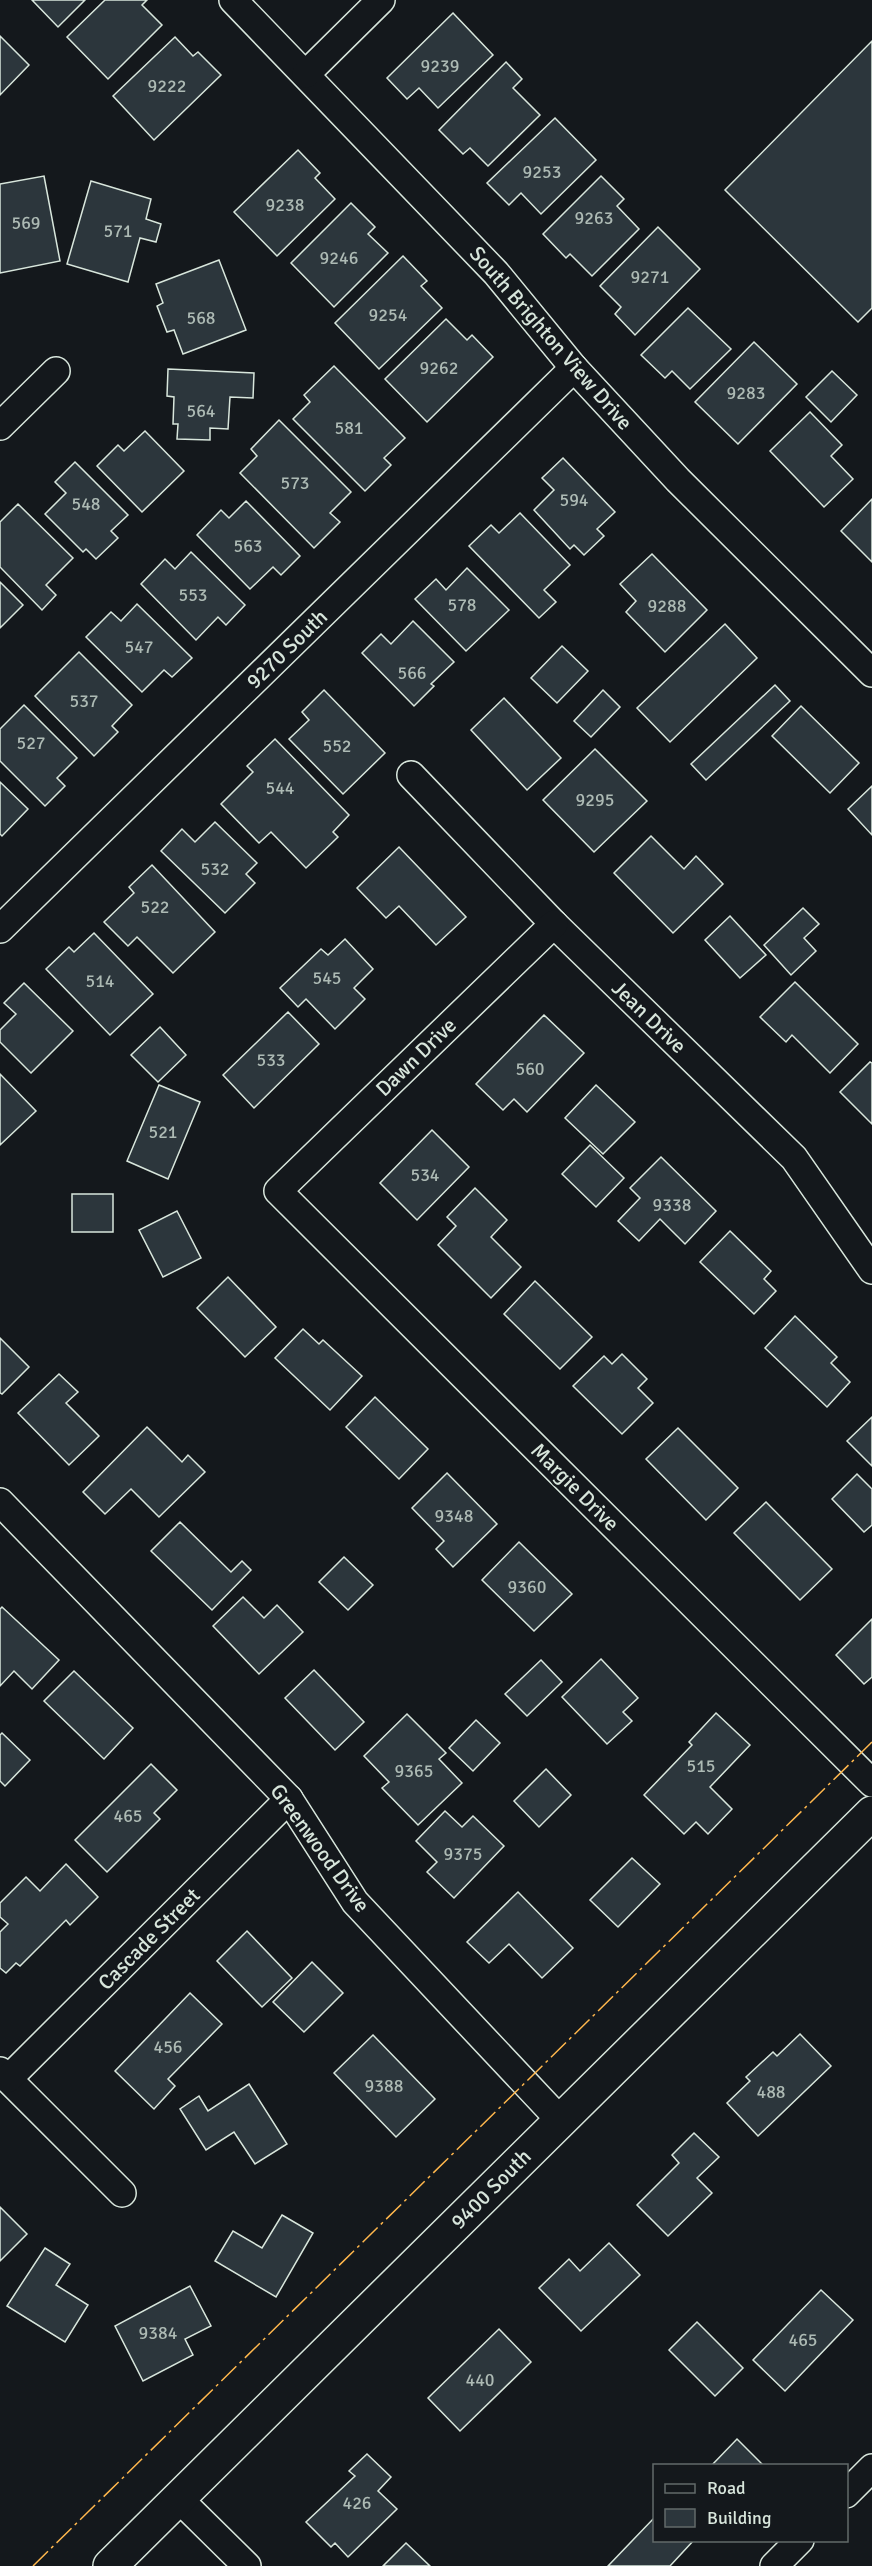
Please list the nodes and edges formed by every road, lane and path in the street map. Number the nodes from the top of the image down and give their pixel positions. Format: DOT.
graph roads {
  1 [pos="233,0"];
  2 [pos="381,0"];
  3 [pos="306,74"];
  4 [pos="574,368"];
  5 [pos="56,371"];
  6 [pos="0,426"];
  7 [pos="872,674"];
  8 [pos="411,775"];
  9 [pos="554,924"];
  10 [pos="0,929"];
  11 [pos="278,1191"];
  12 [pos="872,1270"];
  13 [pos="0,1502"];
  14 [pos="872,1783"];
  15 [pos="289,1799"];
  16 [pos="872,1813"];
  17 [pos="4,2075"];
  18 [pos="560,2120"];
  19 [pos="122,2193"];
  20 [pos="872,2468"];
  21 [pos="848,2492"];
  22 [pos="179,2499"];
  23 [pos="799,2542"];
  24 [pos="110,2566"];
  25 [pos="247,2566"];
  26 [pos="774,2566"];
  1 -- 3 [label="street, South Brighton View Drive"];
  2 -- 3 [label="street"];
  3 -- 4 [label="street, South Brighton View Drive"];
  4 -- 7 [label="street, South Brighton View Drive"];
  4 -- 10 [label="street, 9270 South"];
  5 -- 6 [label="street"];
  8 -- 9 [label="street, Jean Drive"];
  9 -- 11 [label="street, Dawn Drive"];
  9 -- 12 [label="street, Jean Drive"];
  11 -- 14 [label="street, Margie Drive"];
  13 -- 15 [label="street, Greenwood Drive"];
  15 -- 17 [label="street, Cascade Street"];
  15 -- 18 [label="street, Greenwood Drive"];
  16 -- 18 [label="street, 9400 South"];
  17 -- 19 [label="street"];
  18 -- 22 [label="street, 9400 South"];
  20 -- 21 [label="street"];
  22 -- 24 [label="street, 9400 South"];
  22 -- 25 [label="street"];
  23 -- 26 [label="street"];
}
